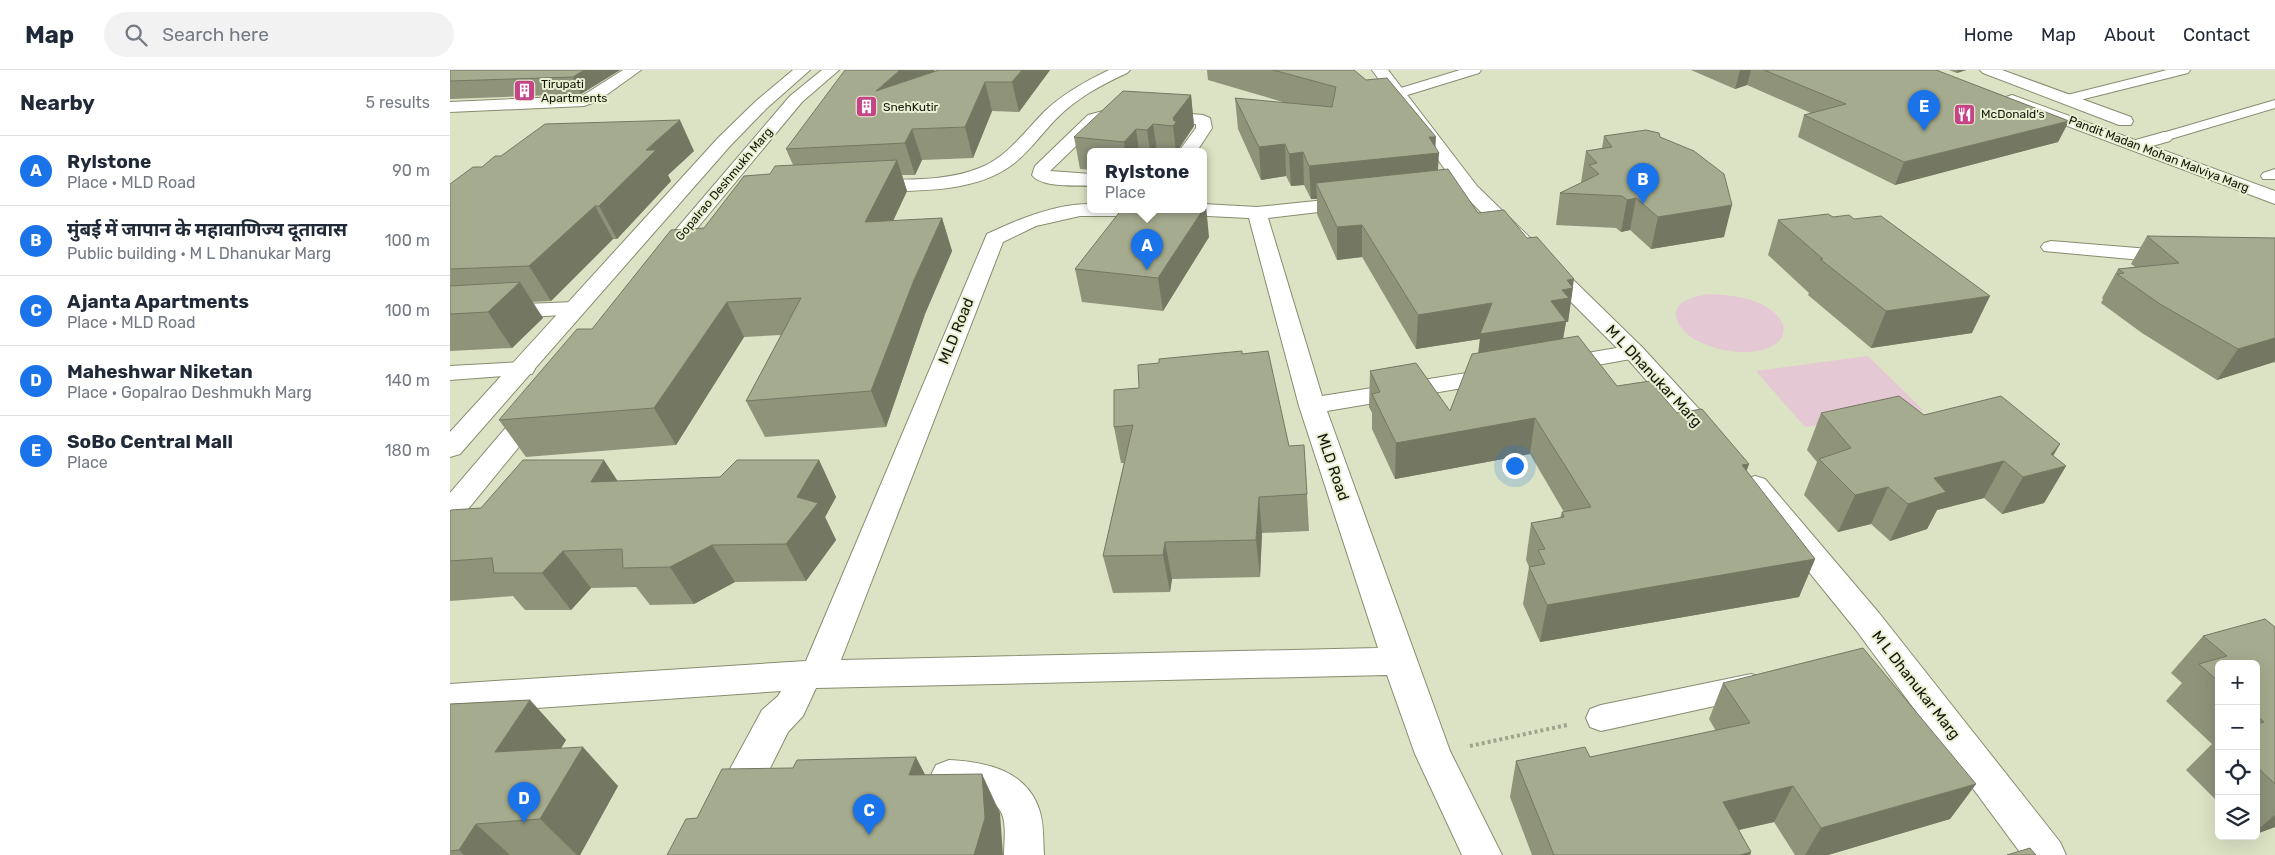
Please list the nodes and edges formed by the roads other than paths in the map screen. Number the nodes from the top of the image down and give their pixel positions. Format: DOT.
graph roads {
  1 [pos="633,70"];
  2 [pos="802,70"];
  3 [pos="831,70"];
  4 [pos="1122,70"];
  5 [pos="1474,70"];
  6 [pos="1988,70"];
  7 [pos="2183,70"];
  8 [pos="1381,71"];
  9 [pos="1993,93"];
  10 [pos="1396,94"];
  11 [pos="2068,99"];
  12 [pos="2275,104"];
  13 [pos="450,107"];
  14 [pos="1121,114"];
  15 [pos="1140,115"];
  16 [pos="2164,137"];
  17 [pos="2138,145"];
  18 [pos="2190,147"];
  19 [pos="1190,148"];
  20 [pos="2251,169"];
  21 [pos="2273,176"];
  22 [pos="1087,180"];
  23 [pos="852,187"];
  24 [pos="744,192"];
  25 [pos="715,194"];
  26 [pos="2275,198"];
  27 [pos="1374,201"];
  28 [pos="1207,202"];
  29 [pos="1087,210"];
  30 [pos="1257,213"];
  31 [pos="2050,247"];
  32 [pos="2193,257"];
  33 [pos="652,270"];
  34 [pos="574,309"];
  35 [pos="450,314"];
  36 [pos="1634,352"];
  37 [pos="523,369"];
  38 [pos="450,373"];
  39 [pos="551,391"];
  40 [pos="1312,406"];
  41 [pos="450,448"];
  42 [pos="450,512"];
  43 [pos="1399,661"];
  44 [pos="804,675"];
  45 [pos="1777,680"];
  46 [pos="450,699"];
  47 [pos="1601,718"];
  48 [pos="915,778"];
  49 [pos="781,780"];
  50 [pos="743,781"];
  51 [pos="707,855"];
  52 [pos="1024,855"];
  53 [pos="1482,855"];
  54 [pos="2046,855"];
  1 -- 13 [label="street"];
  2 -- 34 [label="street, Gopalrao Deshmukh Marg"];
  3 -- 25 [label="street, Gopalrao Deshmukh Marg"];
  4 -- 23 [label="street"];
  5 -- 10 [label="lane"];
  6 -- 11 [label="street, Pandit Madan Mohan Malviya Marg"];
  7 -- 11 [label="lane"];
  8 -- 10 [label="street, M L Dhanukar Marg"];
  9 -- 17 [label="street, Pandit Madan Mohan Malviya Marg"];
  10 -- 36 [label="street, M L Dhanukar Marg"];
  11 -- 16 [label="street, Pandit Madan Mohan Malviya Marg"];
  12 -- 16 [label="lane"];
  14 -- 22 [label="street"];
  15 -- 19 [label="street"];
  16 -- 17 [label="street"];
  16 -- 18 [label="street, Pandit Madan Mohan Malviya Marg"];
  17 -- 26 [label="street, Pandit Madan Mohan Malviya Marg"];
  20 -- 21 [label="street, Pandit Madan Mohan Malviya Marg"];
  24 -- 25 [label="street"];
  25 -- 33 [label="street, Gopalrao Deshmukh Marg"];
  27 -- 30 [label="street, MLD Road"];
  28 -- 30 [label="street, MLD Road"];
  29 -- 44 [label="street, MLD Road"];
  30 -- 40 [label="street, MLD Road"];
  31 -- 32 [label="street"];
  34 -- 35 [label="street"];
  34 -- 37 [label="street, Gopalrao Deshmukh Marg"];
  36 -- 40 [label="street"];
  36 -- 54 [label="street, M L Dhanukar Marg"];
  37 -- 38 [label="street"];
  37 -- 41 [label="street, Gopalrao Deshmukh Marg"];
  39 -- 42 [label="street"];
  40 -- 43 [label="street, MLD Road"];
  43 -- 44 [label="street"];
  43 -- 53 [label="street, MLD Road"];
  44 -- 46 [label="street"];
  44 -- 50 [label="street, MLD Road"];
  45 -- 47 [label="lane"];
  48 -- 52 [label="street"];
  49 -- 50 [label="street"];
  50 -- 51 [label="street, MLD Road"];
}
